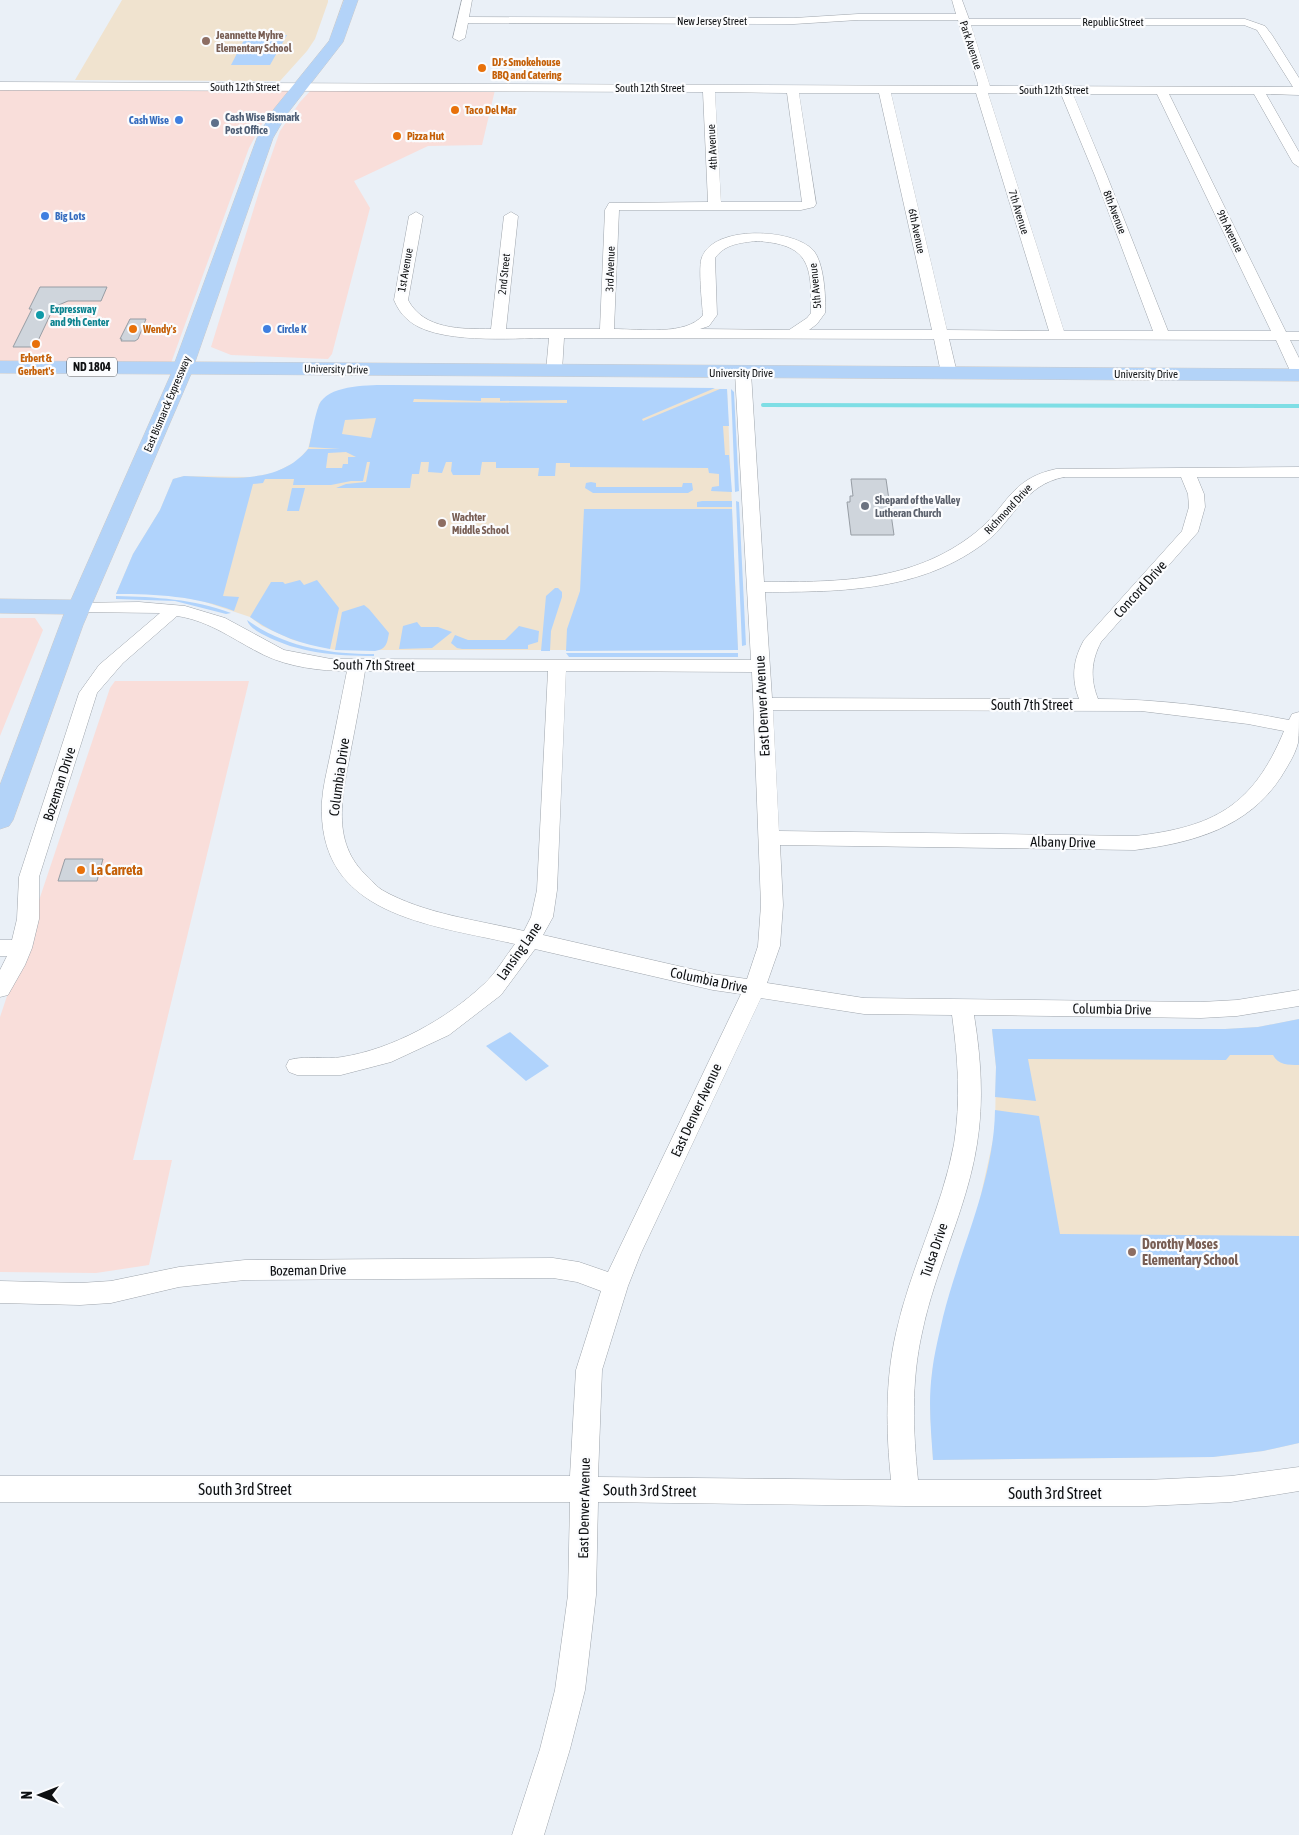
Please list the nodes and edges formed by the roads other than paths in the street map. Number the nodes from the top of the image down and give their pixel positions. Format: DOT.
graph roads {
  1 [pos="351,0"];
  2 [pos="467,0"];
  3 [pos="957,0"];
  4 [pos="963,19"];
  5 [pos="462,20"];
  6 [pos="459,38"];
  7 [pos="0,86"];
  8 [pos="300,87"];
  9 [pos="709,89"];
  10 [pos="792,89"];
  11 [pos="884,89"];
  12 [pos="1299,89"];
  13 [pos="983,90"];
  14 [pos="1065,90"];
  15 [pos="1161,90"];
  16 [pos="1257,90"];
  17 [pos="1299,163"];
  18 [pos="715,206"];
  19 [pos="416,216"];
  20 [pos="511,216"];
  21 [pos="498,333"];
  22 [pos="557,333"];
  23 [pos="607,333"];
  24 [pos="672,333"];
  25 [pos="793,334"];
  26 [pos="939,334"];
  27 [pos="1058,335"];
  28 [pos="1162,335"];
  29 [pos="1281,336"];
  30 [pos="1299,336"];
  31 [pos="0,367"];
  32 [pos="184,368"];
  33 [pos="554,371"];
  34 [pos="743,373"];
  35 [pos="949,374"];
  36 [pos="1299,374"];
  37 [pos="1188,472"];
  38 [pos="1299,472"];
  39 [pos="756,587"];
  40 [pos="0,606"];
  41 [pos="78,607"];
  42 [pos="173,610"];
  43 [pos="357,666"];
  44 [pos="557,666"];
  45 [pos="760,666"];
  46 [pos="763,704"];
  47 [pos="1091,705"];
  48 [pos="1298,725"];
  49 [pos="0,820"];
  50 [pos="769,838"];
  51 [pos="530,941"];
  52 [pos="10,948"];
  53 [pos="0,989"];
  54 [pos="754,990"];
  55 [pos="1299,998"];
  56 [pos="962,1007"];
  57 [pos="297,1066"];
  58 [pos="615,1286"];
  59 [pos="0,1292"];
  60 [pos="1299,1479"];
  61 [pos="0,1489"];
  62 [pos="584,1489"];
  63 [pos="906,1493"];
  64 [pos="528,1835"];
  1 -- 8 [label="main road, East Bismarck Expressway"];
  2 -- 5 [label="street"];
  3 -- 4 [label="street, Park Avenue"];
  4 -- 5 [label="street, New Jersey Street"];
  4 -- 12 [label="street, Republic Street"];
  4 -- 13 [label="street, Park Avenue"];
  5 -- 6 [label="street"];
  7 -- 8 [label="street, South 12th Street"];
  8 -- 9 [label="street, South 12th Street"];
  8 -- 32 [label="main road, East Bismarck Expressway"];
  9 -- 10 [label="street, South 12th Street"];
  9 -- 18 [label="street, 4th Avenue"];
  10 -- 11 [label="street, South 12th Street"];
  10 -- 18 [label="street"];
  11 -- 13 [label="street, South 12th Street"];
  11 -- 26 [label="street, 6th Avenue"];
  12 -- 16 [label="street, South 12th Street"];
  13 -- 14 [label="street, South 12th Street"];
  13 -- 27 [label="street, 7th Avenue"];
  14 -- 15 [label="street, South 12th Street"];
  14 -- 28 [label="street, 8th Avenue"];
  15 -- 16 [label="street, South 12th Street"];
  15 -- 29 [label="street, 9th Avenue"];
  16 -- 17 [label="street"];
  18 -- 23 [label="street, 3rd Avenue"];
  19 -- 21 [label="street, 1st Avenue"];
  20 -- 21 [label="street, 2nd Street"];
  21 -- 22 [label="street"];
  22 -- 23 [label="street"];
  22 -- 33 [label="street"];
  23 -- 24 [label="street"];
  24 -- 25 [label="street"];
  24 -- 25 [label="street, 5th Avenue"];
  25 -- 26 [label="street"];
  26 -- 27 [label="street"];
  26 -- 35 [label="street, 6th Avenue"];
  27 -- 28 [label="street"];
  28 -- 29 [label="street"];
  29 -- 30 [label="street"];
  29 -- 36 [label="street, 9th Avenue"];
  31 -- 32 [label="main road, ND 1804"];
  32 -- 33 [label="main road, University Drive / ND 1804"];
  32 -- 41 [label="main road, East Bismarck Expressway"];
  33 -- 34 [label="main road, University Drive / ND 1804"];
  34 -- 35 [label="main road, University Drive / ND 1804"];
  34 -- 39 [label="street, East Denver Avenue"];
  35 -- 36 [label="main road, University Drive / ND 1804"];
  37 -- 38 [label="street, Richmond Drive"];
  37 -- 39 [label="street, Richmond Drive"];
  37 -- 47 [label="street, Concord Drive"];
  39 -- 45 [label="street, East Denver Avenue"];
  40 -- 41 [label="main road, South 7th Street"];
  41 -- 42 [label="street, South 7th Street"];
  41 -- 49 [label="main road, East Bismarck Expressway"];
  42 -- 43 [label="street, South 7th Street"];
  42 -- 52 [label="street, Bozeman Drive"];
  43 -- 44 [label="street, South 7th Street"];
  43 -- 51 [label="street, Columbia Drive"];
  44 -- 45 [label="street, South 7th Street"];
  44 -- 51 [label="street, Lansing Lane"];
  45 -- 46 [label="street, East Denver Avenue"];
  46 -- 47 [label="street, South 7th Street"];
  46 -- 50 [label="street, East Denver Avenue"];
  47 -- 48 [label="street, South 7th Street"];
  48 -- 50 [label="street, Albany Drive"];
  50 -- 54 [label="street, East Denver Avenue"];
  51 -- 54 [label="street, Columbia Drive"];
  51 -- 57 [label="street, Lansing Lane"];
  52 -- 53 [label="street, Bozeman Drive"];
  54 -- 56 [label="street, Columbia Drive"];
  54 -- 58 [label="street, East Denver Avenue"];
  55 -- 56 [label="street, Columbia Drive"];
  56 -- 63 [label="street, Tulsa Drive"];
  58 -- 59 [label="street, Bozeman Drive"];
  58 -- 62 [label="street, East Denver Avenue"];
  60 -- 63 [label="street, South 3rd Street"];
  61 -- 62 [label="street, South 3rd Street"];
  62 -- 63 [label="street, South 3rd Street"];
  62 -- 64 [label="street, East Denver Avenue"];
}
